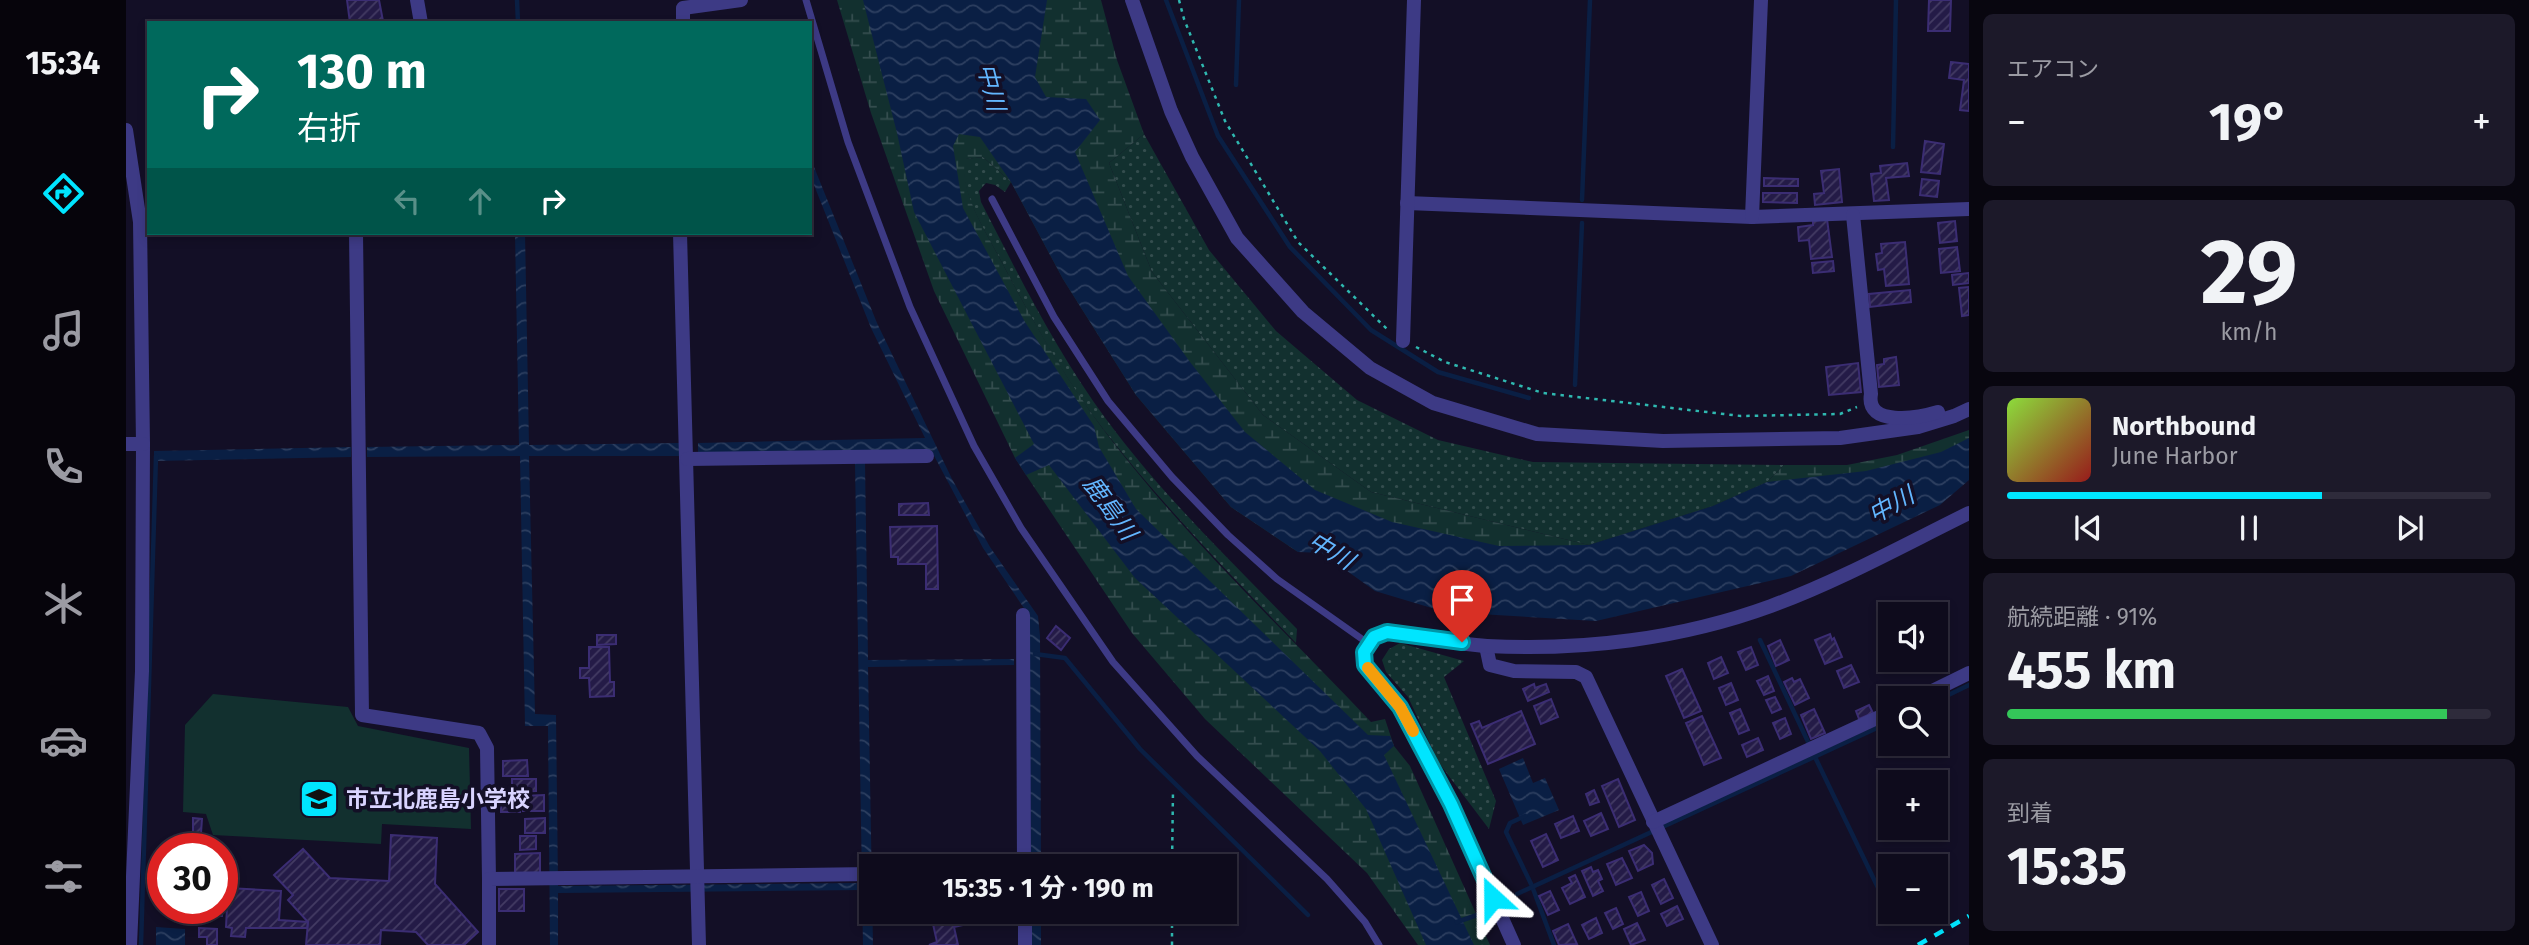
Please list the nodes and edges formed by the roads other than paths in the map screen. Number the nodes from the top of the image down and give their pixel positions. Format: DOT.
graph roads {
  1 [pos="416,0"];
  2 [pos="741,0"];
  3 [pos="806,0"];
  4 [pos="1132,0"];
  5 [pos="1414,0"];
  6 [pos="1761,0"];
  7 [pos="421,21"];
  8 [pos="683,21"];
  9 [pos="126,130"];
  10 [pos="992,199"];
  11 [pos="1408,203"];
  12 [pos="1969,209"];
  13 [pos="1853,215"];
  14 [pos="1752,217"];
  15 [pos="144,222"];
  16 [pos="356,235"];
  17 [pos="680,235"];
  18 [pos="1403,341"];
  19 [pos="1969,407"];
  20 [pos="126,444"];
  21 [pos="143,444"];
  22 [pos="927,456"];
  23 [pos="687,459"];
  24 [pos="1969,513"];
  25 [pos="1024,615"];
  26 [pos="1370,644"];
  27 [pos="1486,646"];
  28 [pos="1969,673"];
  29 [pos="1942,686"];
  30 [pos="1878,718"];
  31 [pos="1653,821"];
  32 [pos="1024,854"];
  33 [pos="859,874"];
  34 [pos="699,876"];
  35 [pos="489,879"];
  36 [pos="1025,924"];
  37 [pos="130,945"];
  38 [pos="489,945"];
  39 [pos="699,945"];
  40 [pos="1025,945"];
  41 [pos="1379,945"];
  42 [pos="1514,945"];
  43 [pos="1712,945"];
  1 -- 7 [label="street"];
  2 -- 8 [label="street"];
  3 -- 41 [label="lane"];
  4 -- 19 [label="street"];
  5 -- 11 [label="street"];
  6 -- 14 [label="street"];
  9 -- 15 [label="street"];
  10 -- 26 [label="lane"];
  11 -- 14 [label="street"];
  11 -- 18 [label="street"];
  12 -- 13 [label="street"];
  13 -- 14 [label="street"];
  13 -- 19 [label="street"];
  15 -- 21 [label="street"];
  16 -- 35 [label="street"];
  17 -- 23 [label="street"];
  20 -- 21 [label="street"];
  21 -- 37 [label="street"];
  22 -- 23 [label="street"];
  23 -- 34 [label="street"];
  24 -- 27 [label="street"];
  25 -- 32 [label="street"];
  26 -- 27 [label="street"];
  26 -- 42 [label="street"];
  27 -- 31 [label="street"];
  28 -- 29 [label="street"];
  30 -- 31 [label="street"];
  31 -- 43 [label="street"];
  33 -- 34 [label="street"];
  34 -- 35 [label="street"];
  34 -- 39 [label="street"];
  35 -- 38 [label="street"];
  36 -- 40 [label="street"];
}
